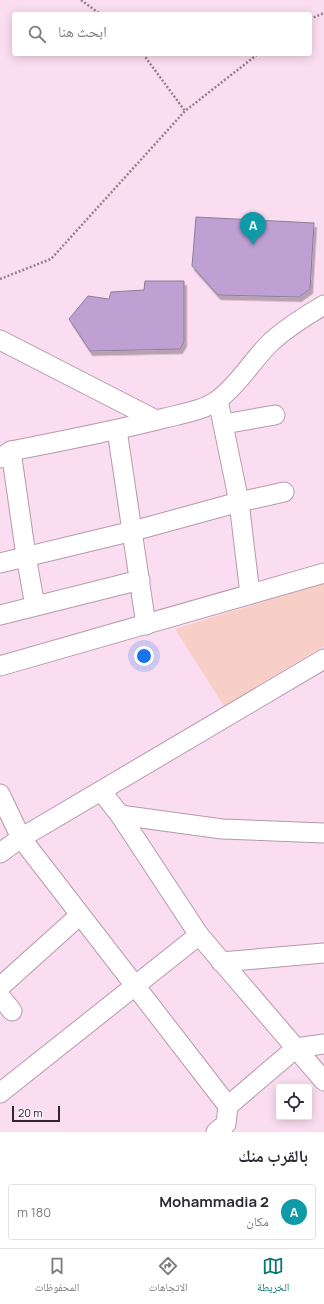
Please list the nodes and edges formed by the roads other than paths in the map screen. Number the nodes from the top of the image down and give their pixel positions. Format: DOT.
graph roads {
  1 [pos="324,305"];
  2 [pos="0,340"];
  3 [pos="218,400"];
  4 [pos="275,415"];
  5 [pos="156,420"];
  6 [pos="224,424"];
  7 [pos="117,430"];
  8 [pos="5,454"];
  9 [pos="284,492"];
  10 [pos="239,502"];
  11 [pos="133,531"];
  12 [pos="26,556"];
  13 [pos="0,563"];
  14 [pos="324,573"];
  15 [pos="140,580"];
  16 [pos="250,594"];
  17 [pos="35,606"];
  18 [pos="0,615"];
  19 [pos="146,625"];
  20 [pos="324,659"];
  21 [pos="0,666"];
  22 [pos="101,791"];
  23 [pos="0,794"];
  24 [pos="120,815"];
  25 [pos="324,833"];
  26 [pos="21,838"];
  27 [pos="0,853"];
  28 [pos="80,915"];
  29 [pos="199,935"];
  30 [pos="324,953"];
  31 [pos="221,962"];
  32 [pos="135,986"];
  33 [pos="0,987"];
  34 [pos="0,996"];
  35 [pos="12,1011"];
  36 [pos="324,1044"];
  37 [pos="296,1048"];
  38 [pos="324,1081"];
  39 [pos="0,1093"];
  40 [pos="226,1124"];
  1 -- 3 [label="street"];
  2 -- 5 [label="street"];
  3 -- 5 [label="street"];
  3 -- 6 [label="street"];
  4 -- 6 [label="street"];
  5 -- 7 [label="street"];
  6 -- 10 [label="street"];
  7 -- 8 [label="street"];
  7 -- 11 [label="street"];
  8 -- 12 [label="street"];
  9 -- 10 [label="street"];
  10 -- 11 [label="street"];
  10 -- 16 [label="street"];
  11 -- 12 [label="street"];
  11 -- 15 [label="street"];
  12 -- 13 [label="street"];
  12 -- 17 [label="street"];
  14 -- 16 [label="street"];
  15 -- 17 [label="street"];
  15 -- 19 [label="street"];
  16 -- 19 [label="street"];
  17 -- 18 [label="street"];
  19 -- 21 [label="street"];
  20 -- 22 [label="street"];
  22 -- 24 [label="street"];
  22 -- 26 [label="street"];
  23 -- 26 [label="street"];
  24 -- 25 [label="street"];
  24 -- 29 [label="street"];
  26 -- 27 [label="street"];
  26 -- 28 [label="street"];
  28 -- 32 [label="street"];
  28 -- 33 [label="street"];
  29 -- 31 [label="street"];
  29 -- 32 [label="street"];
  30 -- 31 [label="street"];
  31 -- 37 [label="street"];
  32 -- 39 [label="street"];
  32 -- 40 [label="street"];
  34 -- 35 [label="street"];
  36 -- 37 [label="street"];
  37 -- 38 [label="street"];
  37 -- 40 [label="street"];
}
